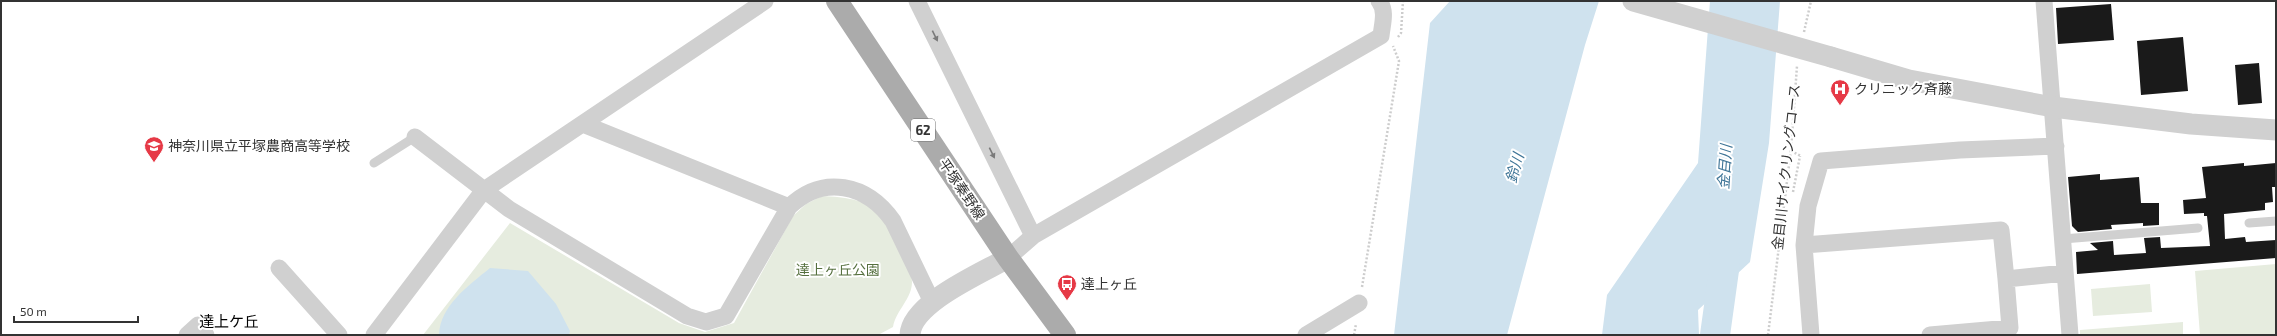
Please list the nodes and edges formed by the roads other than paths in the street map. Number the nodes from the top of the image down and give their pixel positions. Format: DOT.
graph roads {
  1 [pos="765,1"];
  2 [pos="837,1"];
  3 [pos="917,1"];
  4 [pos="1379,1"];
  5 [pos="1633,1"];
  6 [pos="2044,1"];
  7 [pos="2053,107"];
  8 [pos="583,124"];
  9 [pos="2276,130"];
  10 [pos="415,137"];
  11 [pos="2056,146"];
  12 [pos="374,163"];
  13 [pos="484,190"];
  14 [pos="789,207"];
  15 [pos="2276,220"];
  16 [pos="2249,223"];
  17 [pos="2198,228"];
  18 [pos="1033,236"];
  19 [pos="2063,239"];
  20 [pos="1804,245"];
  21 [pos="1008,258"];
  22 [pos="279,268"];
  23 [pos="2065,273"];
  24 [pos="2006,279"];
  25 [pos="932,302"];
  26 [pos="1359,303"];
  27 [pos="187,335"];
  28 [pos="206,335"];
  29 [pos="339,335"];
  30 [pos="374,335"];
  31 [pos="910,335"];
  32 [pos="1065,335"];
  33 [pos="1306,335"];
  34 [pos="1811,335"];
  35 [pos="1930,335"];
  36 [pos="2070,335"];
  1 -- 8 [label="street"];
  2 -- 21 [label="main road, 平塚秦野線 / 62"];
  3 -- 18 [label="street, one-way"];
  4 -- 18 [label="street"];
  5 -- 7 [label="street, bridge"];
  6 -- 7 [label="street"];
  7 -- 9 [label="street"];
  7 -- 11 [label="street"];
  8 -- 13 [label="street"];
  8 -- 14 [label="street"];
  10 -- 12 [label="lane"];
  10 -- 13 [label="street"];
  11 -- 19 [label="street"];
  11 -- 20 [label="street"];
  13 -- 14 [label="street"];
  13 -- 30 [label="street"];
  14 -- 25 [label="street"];
  15 -- 16 [label="lane"];
  17 -- 19 [label="lane"];
  18 -- 21 [label="street"];
  19 -- 23 [label="street"];
  20 -- 24 [label="street"];
  20 -- 34 [label="street"];
  21 -- 25 [label="street"];
  21 -- 32 [label="main road, 平塚秦野線 / 62"];
  22 -- 29 [label="street"];
  23 -- 24 [label="street"];
  23 -- 36 [label="street"];
  24 -- 35 [label="street"];
  25 -- 31 [label="street"];
  26 -- 33 [label="street"];
  27 -- 28 [label="street"];
}
